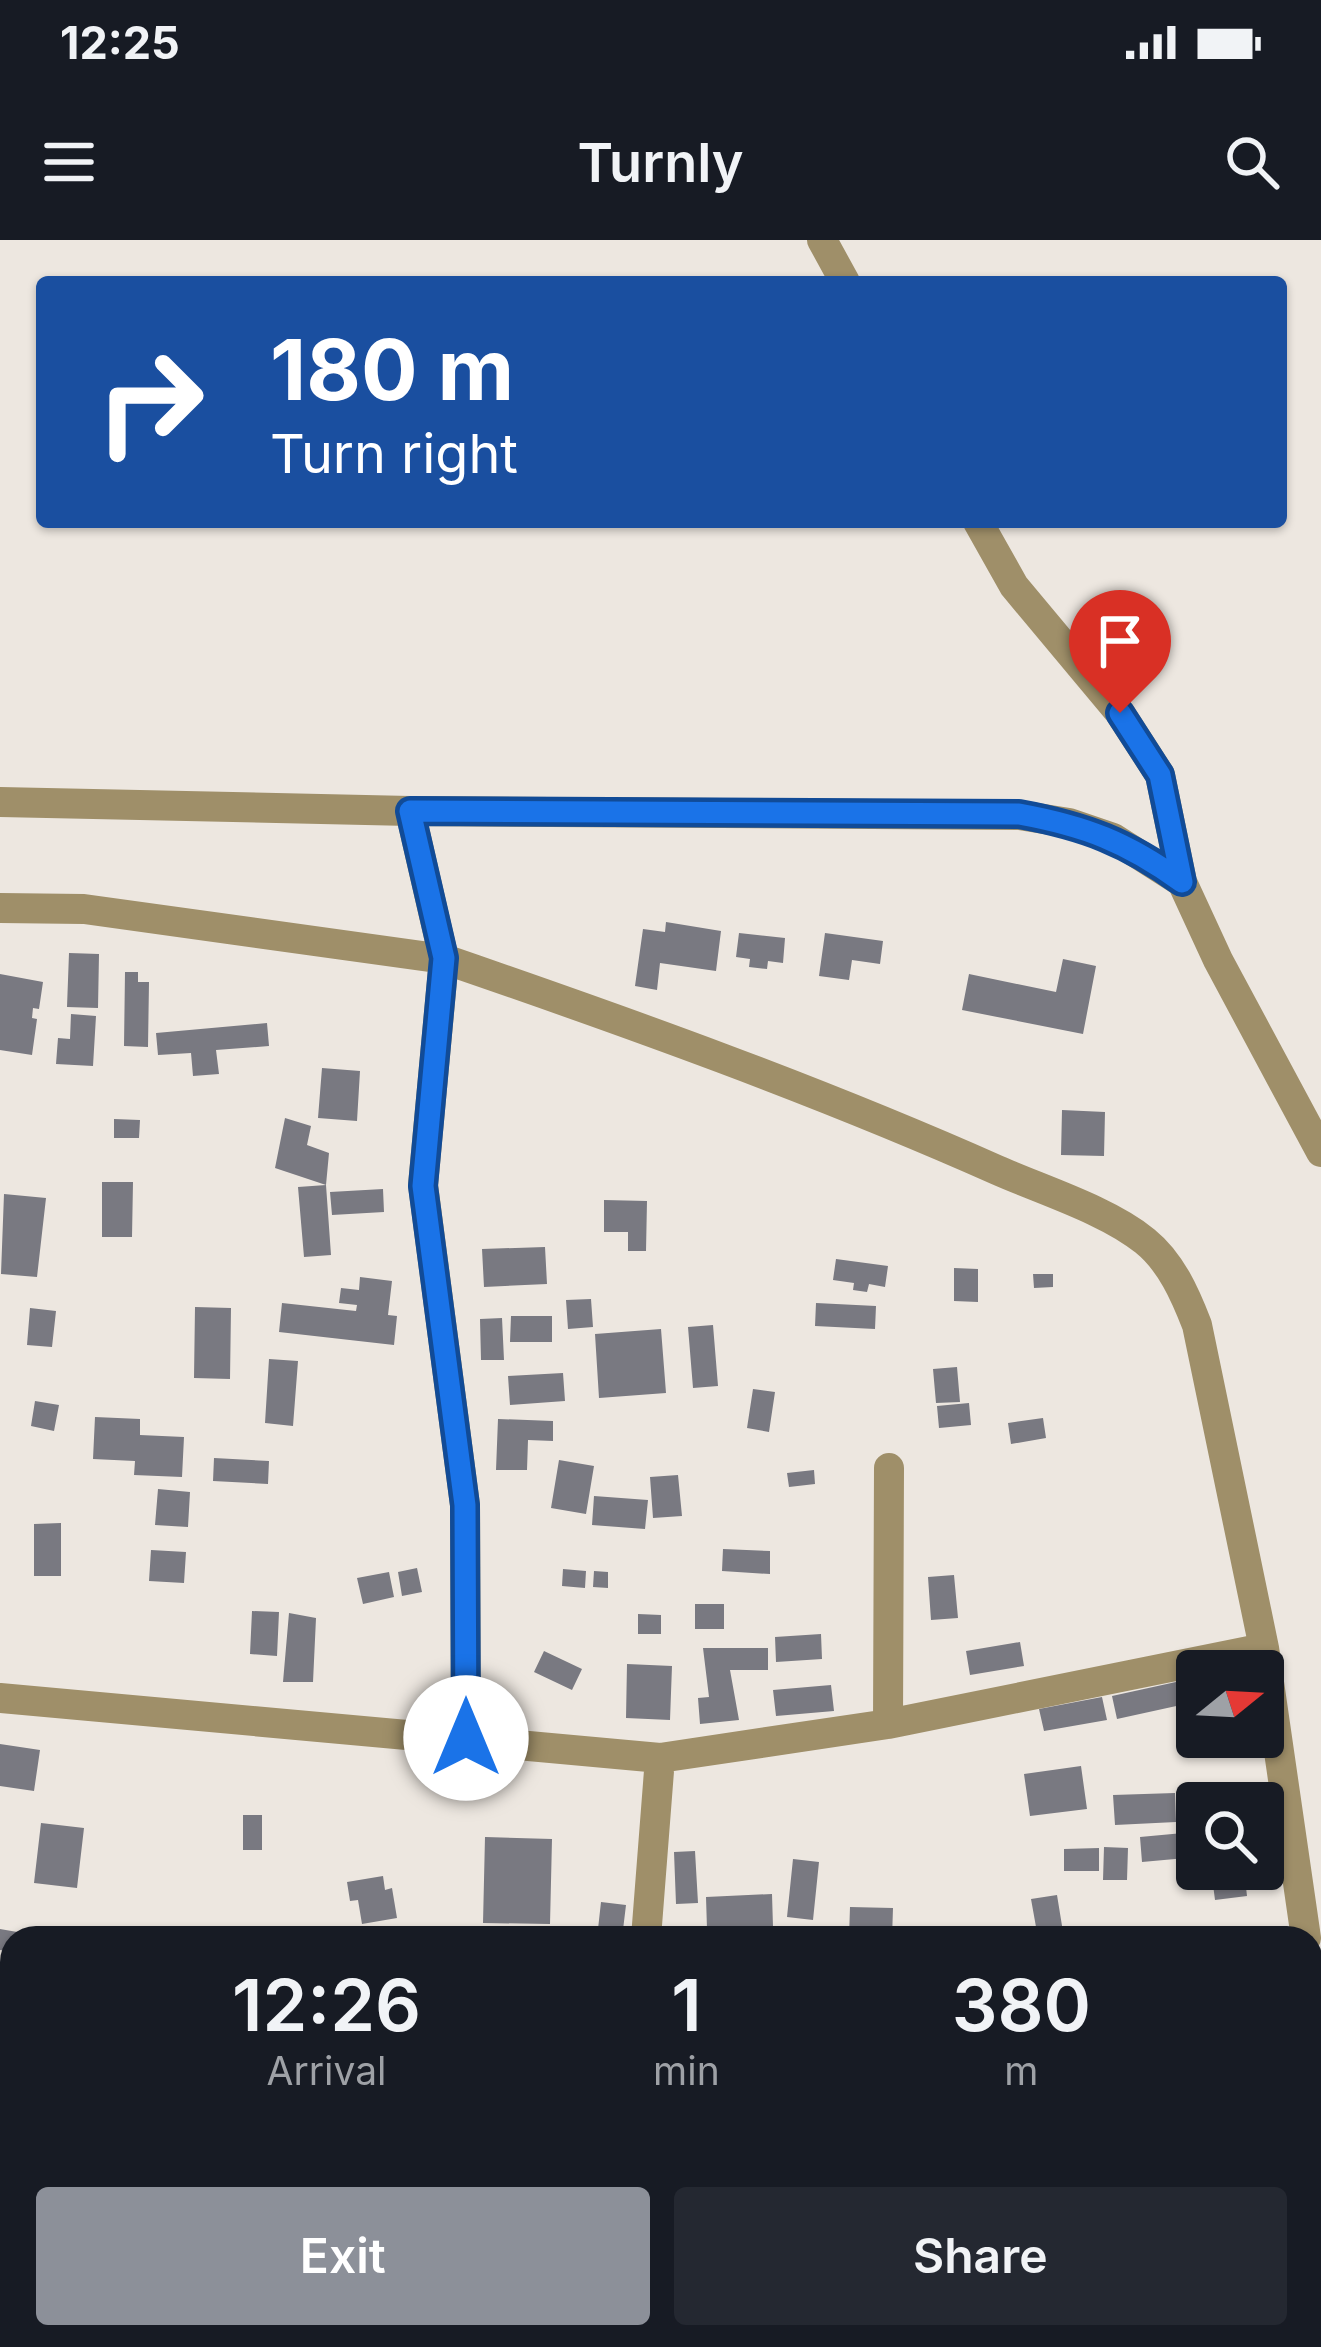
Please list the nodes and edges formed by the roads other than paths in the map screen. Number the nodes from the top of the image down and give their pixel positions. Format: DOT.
graph roads {
  1 [pos="821,240"];
  2 [pos="842,276"];
  3 [pos="981,528"];
  4 [pos="0,802"];
  5 [pos="410,811"];
  6 [pos="1182,882"];
  7 [pos="0,908"];
  8 [pos="444,958"];
  9 [pos="1321,1152"];
  10 [pos="889,1468"];
  11 [pos="1264,1648"];
  12 [pos="0,1698"];
  13 [pos="888,1724"];
  14 [pos="466,1738"];
  15 [pos="660,1758"];
  16 [pos="647,1926"];
  17 [pos="1304,1926"];
  1 -- 2 [label="street"];
  3 -- 6 [label="street"];
  4 -- 5 [label="street"];
  5 -- 6 [label="street"];
  5 -- 8 [label="street"];
  6 -- 9 [label="street"];
  7 -- 8 [label="street"];
  8 -- 11 [label="street"];
  8 -- 14 [label="street"];
  10 -- 13 [label="street"];
  11 -- 13 [label="street"];
  11 -- 17 [label="street"];
  12 -- 14 [label="street"];
  13 -- 15 [label="street"];
  14 -- 15 [label="street"];
  15 -- 16 [label="street"];
}
